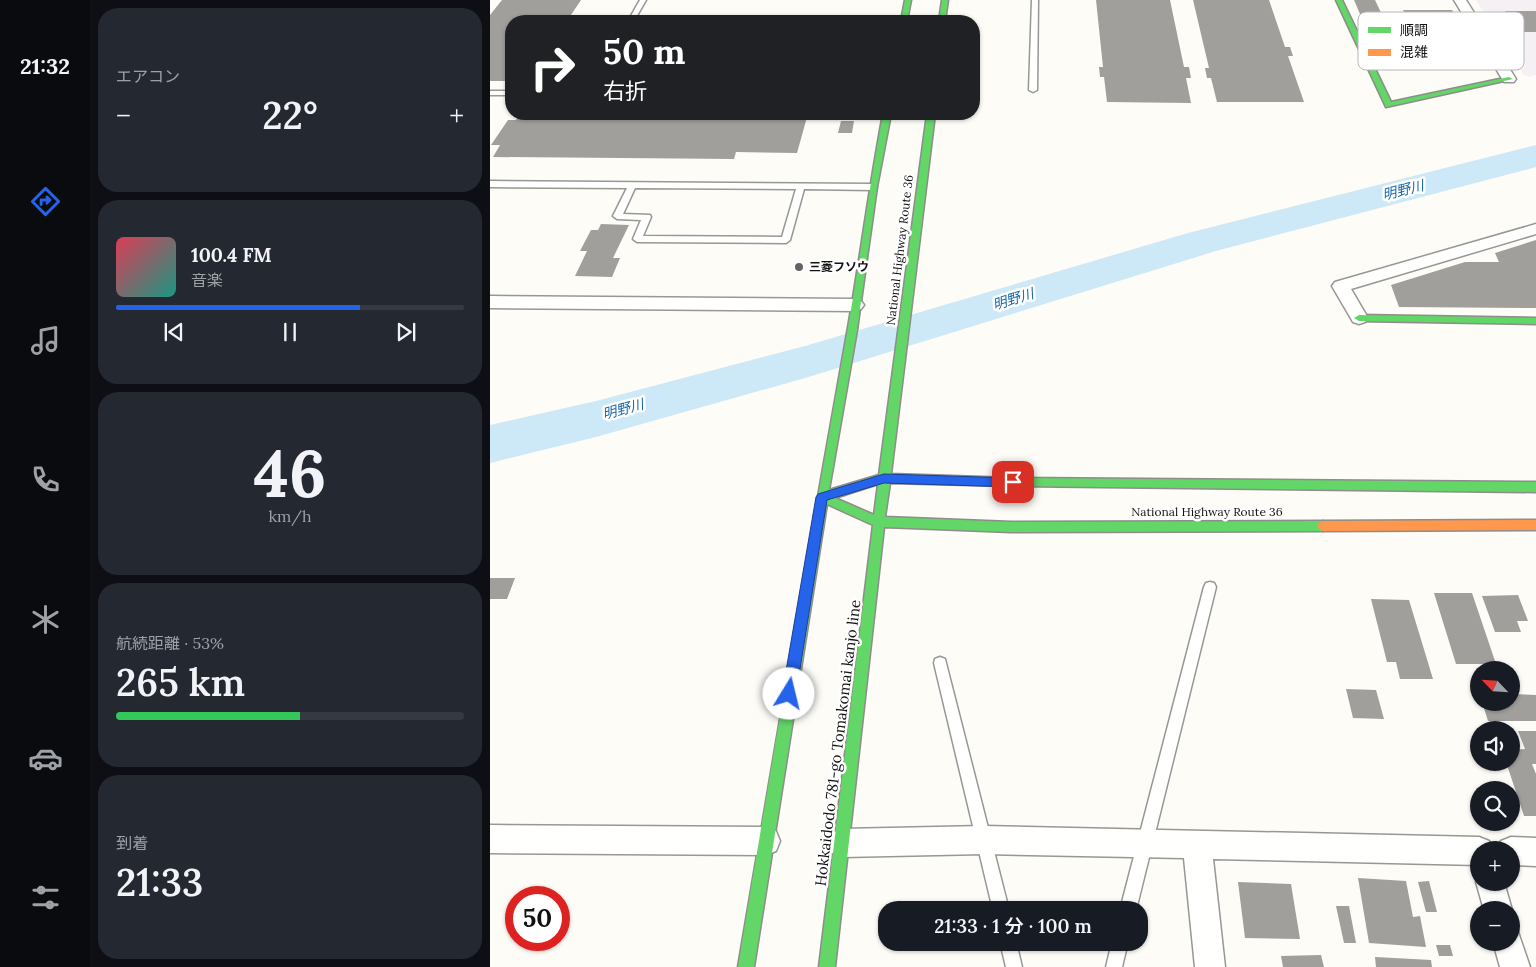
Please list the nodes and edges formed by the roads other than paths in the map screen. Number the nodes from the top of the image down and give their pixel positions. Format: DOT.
graph roads {
  1 [pos="643,0"];
  2 [pos="908,0"];
  3 [pos="945,0"];
  4 [pos="1034,0"];
  5 [pos="1339,0"];
  6 [pos="1460,0"];
  7 [pos="1467,12"];
  8 [pos="634,15"];
  9 [pos="905,15"];
  10 [pos="943,15"];
  11 [pos="1358,40"];
  12 [pos="1372,70"];
  13 [pos="1503,70"];
  14 [pos="1509,79"];
  15 [pos="1033,90"];
  16 [pos="490,93"];
  17 [pos="505,93"];
  18 [pos="886,120"];
  19 [pos="930,120"];
  20 [pos="490,184"];
  21 [pos="632,185"];
  22 [pos="801,186"];
  23 [pos="873,187"];
  24 [pos="1536,230"];
  25 [pos="490,302"];
  26 [pos="855,305"];
  27 [pos="1359,318"];
  28 [pos="1536,321"];
  29 [pos="884,478"];
  30 [pos="1536,487"];
  31 [pos="822,497"];
  32 [pos="879,522"];
  33 [pos="1536,525"];
  34 [pos="1210,587"];
  35 [pos="940,663"];
  36 [pos="490,839"];
  37 [pos="984,840"];
  38 [pos="766,841"];
  39 [pos="842,843"];
  40 [pos="1145,844"];
  41 [pos="1197,846"];
  42 [pos="1470,851"];
  43 [pos="1520,851"];
  44 [pos="1536,852"];
  45 [pos="999,901"];
  46 [pos="1130,901"];
  47 [pos="1010,951"];
  48 [pos="1118,951"];
  49 [pos="1511,951"];
  50 [pos="746,967"];
  51 [pos="827,967"];
  52 [pos="1014,967"];
  53 [pos="1114,967"];
  54 [pos="1210,967"];
  55 [pos="1515,967"];
  1 -- 8 [label="lane"];
  2 -- 9 [label="main road"];
  3 -- 10 [label="main road"];
  4 -- 15 [label="lane"];
  5 -- 11 [label="main road"];
  6 -- 7 [label="street"];
  12 -- 14 [label="main road"];
  13 -- 14 [label="street"];
  16 -- 17 [label="lane"];
  18 -- 23 [label="main road"];
  19 -- 29 [label="main road, National Highway Route 36"];
  20 -- 21 [label="lane"];
  21 -- 22 [label="lane"];
  21 -- 22 [label="lane"];
  22 -- 23 [label="lane"];
  23 -- 26 [label="main road"];
  24 -- 27 [label="street"];
  25 -- 26 [label="street"];
  26 -- 31 [label="main road"];
  27 -- 28 [label="main road"];
  29 -- 30 [label="main road"];
  29 -- 31 [label="main road"];
  29 -- 32 [label="main road, National Highway Route 36"];
  31 -- 32 [label="main road, National Highway Route 36"];
  31 -- 38 [label="main road"];
  32 -- 33 [label="main road, National Highway Route 36"];
  32 -- 39 [label="main road, Hokkaidodo 781-go Tomakomai kanjo line"];
  34 -- 40 [label="lane"];
  35 -- 37 [label="lane"];
  36 -- 38 [label="street"];
  37 -- 39 [label="street"];
  37 -- 40 [label="street"];
  37 -- 45 [label="lane"];
  38 -- 50 [label="main road"];
  39 -- 51 [label="main road, Hokkaidodo 781-go Tomakomai kanjo line"];
  40 -- 41 [label="street"];
  40 -- 46 [label="lane"];
  41 -- 42 [label="street"];
  41 -- 54 [label="street"];
  43 -- 44 [label="street"];
  47 -- 52 [label="lane"];
  48 -- 53 [label="lane"];
  49 -- 55 [label="street"];
}
